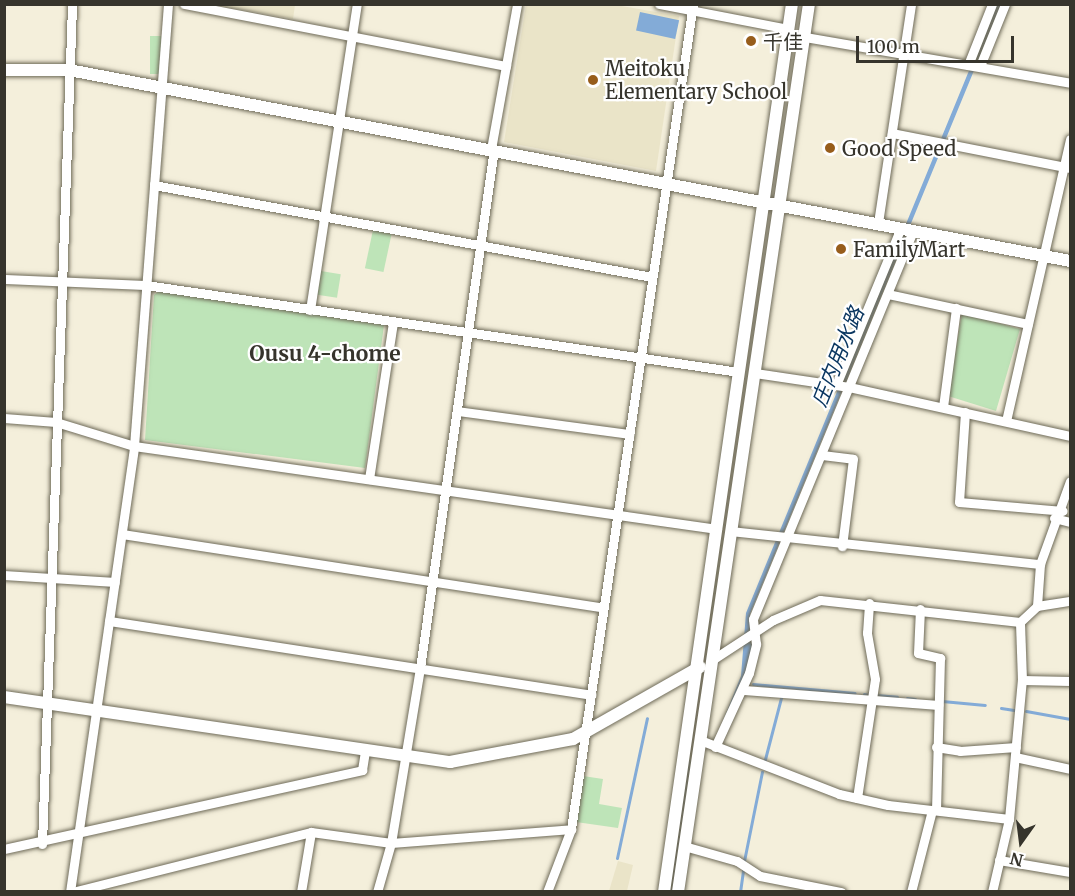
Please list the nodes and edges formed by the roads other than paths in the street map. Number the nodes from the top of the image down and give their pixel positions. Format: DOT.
graph roads {
  1 [pos="72,4"];
  2 [pos="168,4"];
  3 [pos="184,4"];
  4 [pos="357,4"];
  5 [pos="518,4"];
  6 [pos="659,4"];
  7 [pos="792,4"];
  8 [pos="809,4"];
  9 [pos="911,4"];
  10 [pos="992,4"];
  11 [pos="1005,4"];
  12 [pos="692,8"];
  13 [pos="789,29"];
  14 [pos="351,35"];
  15 [pos="805,37"];
  16 [pos="904,54"];
  17 [pos="506,66"];
  18 [pos="974,66"];
  19 [pos="4,70"];
  20 [pos="69,70"];
  21 [pos="1071,83"];
  22 [pos="163,88"];
  23 [pos="336,120"];
  24 [pos="892,133"];
  25 [pos="1071,139"];
  26 [pos="492,149"];
  27 [pos="1067,168"];
  28 [pos="666,181"];
  29 [pos="154,185"];
  30 [pos="765,200"];
  31 [pos="779,203"];
  32 [pos="323,216"];
  33 [pos="878,223"];
  34 [pos="907,228"];
  35 [pos="480,246"];
  36 [pos="1044,256"];
  37 [pos="1071,261"];
  38 [pos="652,277"];
  39 [pos="4,279"];
  40 [pos="59,281"];
  41 [pos="146,285"];
  42 [pos="888,294"];
  43 [pos="956,308"];
  44 [pos="310,310"];
  45 [pos="393,322"];
  46 [pos="1028,324"];
  47 [pos="468,333"];
  48 [pos="641,357"];
  49 [pos="739,372"];
  50 [pos="755,373"];
  51 [pos="842,386"];
  52 [pos="943,407"];
  53 [pos="457,411"];
  54 [pos="965,412"];
  55 [pos="4,418"];
  56 [pos="1006,421"];
  57 [pos="56,422"];
  58 [pos="629,434"];
  59 [pos="1071,436"];
  60 [pos="134,446"];
  61 [pos="822,455"];
  62 [pos="369,479"];
  63 [pos="1071,481"];
  64 [pos="446,489"];
  65 [pos="1064,511"];
  66 [pos="617,515"];
  67 [pos="1054,518"];
  68 [pos="1071,522"];
  69 [pos="717,529"];
  70 [pos="730,531"];
  71 [pos="122,534"];
  72 [pos="781,540"];
  73 [pos="842,546"];
  74 [pos="1040,564"];
  75 [pos="4,575"];
  76 [pos="49,579"];
  77 [pos="115,582"];
  78 [pos="432,583"];
  79 [pos="1071,601"];
  80 [pos="869,603"];
  81 [pos="1036,606"];
  82 [pos="603,608"];
  83 [pos="920,609"];
  84 [pos="109,621"];
  85 [pos="1020,622"];
  86 [pos="753,638"];
  87 [pos="712,660"];
  88 [pos="420,668"];
  89 [pos="696,669"];
  90 [pos="1022,680"];
  91 [pos="1071,681"];
  92 [pos="744,690"];
  93 [pos="591,695"];
  94 [pos="4,697"];
  95 [pos="872,699"];
  96 [pos="47,703"];
  97 [pos="938,705"];
  98 [pos="96,711"];
  99 [pos="585,732"];
  100 [pos="700,741"];
  101 [pos="715,747"];
  102 [pos="936,747"];
  103 [pos="365,752"];
  104 [pos="1016,752"];
  105 [pos="406,757"];
  106 [pos="1071,769"];
  107 [pos="857,798"];
  108 [pos="934,810"];
  109 [pos="1009,819"];
  110 [pos="571,829"];
  111 [pos="311,832"];
  112 [pos="77,835"];
  113 [pos="392,843"];
  114 [pos="42,844"];
  115 [pos="684,846"];
  116 [pos="4,849"];
  117 [pos="999,860"];
  118 [pos="1071,872"];
  119 [pos="71,891"];
  120 [pos="301,891"];
  121 [pos="377,891"];
  122 [pos="547,891"];
  123 [pos="664,891"];
  124 [pos="678,891"];
  125 [pos="841,891"];
  126 [pos="911,891"];
  127 [pos="992,891"];
  1 -- 20 [label="street"];
  2 -- 22 [label="street"];
  3 -- 14 [label="street"];
  4 -- 14 [label="street"];
  5 -- 17 [label="street"];
  6 -- 12 [label="street"];
  7 -- 13 [label="street"];
  8 -- 15 [label="street"];
  9 -- 16 [label="street"];
  10 -- 18 [label="street"];
  11 -- 18 [label="street"];
  12 -- 13 [label="street"];
  12 -- 28 [label="street"];
  13 -- 30 [label="street"];
  14 -- 17 [label="street"];
  14 -- 23 [label="street"];
  15 -- 16 [label="street"];
  15 -- 31 [label="street"];
  16 -- 18 [label="street"];
  16 -- 24 [label="street"];
  17 -- 26 [label="street"];
  18 -- 21 [label="street"];
  19 -- 20 [label="street"];
  20 -- 22 [label="street"];
  20 -- 40 [label="street"];
  22 -- 23 [label="street"];
  22 -- 29 [label="street"];
  23 -- 26 [label="street"];
  23 -- 32 [label="street"];
  24 -- 27 [label="street"];
  24 -- 33 [label="street"];
  25 -- 27 [label="street"];
  26 -- 28 [label="street"];
  26 -- 35 [label="street"];
  27 -- 36 [label="street"];
  28 -- 30 [label="street"];
  28 -- 38 [label="street"];
  29 -- 32 [label="street"];
  29 -- 41 [label="street"];
  30 -- 31 [label="street"];
  30 -- 49 [label="street"];
  31 -- 33 [label="street"];
  31 -- 50 [label="street"];
  32 -- 35 [label="street"];
  32 -- 44 [label="street"];
  33 -- 34 [label="street"];
  34 -- 36 [label="street"];
  34 -- 42 [label="street"];
  34 -- 51 [label="street"];
  35 -- 38 [label="street"];
  35 -- 47 [label="street"];
  36 -- 37 [label="street"];
  36 -- 46 [label="street"];
  38 -- 48 [label="street"];
  39 -- 40 [label="street"];
  40 -- 41 [label="street"];
  40 -- 57 [label="street"];
  41 -- 44 [label="street"];
  41 -- 60 [label="street"];
  42 -- 43 [label="street"];
  42 -- 51 [label="street"];
  43 -- 46 [label="street"];
  43 -- 52 [label="street"];
  44 -- 45 [label="street"];
  45 -- 47 [label="street"];
  45 -- 62 [label="street"];
  46 -- 56 [label="street"];
  47 -- 48 [label="street"];
  47 -- 53 [label="street"];
  48 -- 49 [label="street"];
  48 -- 58 [label="street"];
  49 -- 69 [label="street"];
  50 -- 51 [label="street"];
  50 -- 70 [label="street"];
  51 -- 52 [label="street"];
  51 -- 61 [label="street"];
  52 -- 54 [label="street"];
  53 -- 58 [label="street"];
  53 -- 64 [label="street"];
  54 -- 56 [label="street"];
  54 -- 65 [label="street"];
  55 -- 57 [label="street"];
  56 -- 59 [label="street"];
  57 -- 60 [label="street"];
  57 -- 76 [label="street"];
  58 -- 66 [label="street"];
  60 -- 62 [label="street"];
  60 -- 71 [label="street"];
  61 -- 72 [label="street"];
  61 -- 73 [label="street"];
  62 -- 64 [label="street"];
  63 -- 65 [label="street"];
  64 -- 66 [label="street"];
  64 -- 78 [label="street"];
  65 -- 67 [label="street"];
  66 -- 69 [label="street"];
  66 -- 82 [label="street"];
  67 -- 68 [label="street"];
  67 -- 74 [label="street"];
  69 -- 89 [label="street"];
  70 -- 72 [label="street"];
  70 -- 87 [label="street"];
  71 -- 77 [label="street"];
  71 -- 78 [label="street"];
  72 -- 73 [label="street"];
  72 -- 86 [label="street"];
  73 -- 74 [label="street"];
  74 -- 81 [label="street"];
  75 -- 76 [label="street"];
  76 -- 77 [label="street"];
  76 -- 96 [label="street"];
  77 -- 84 [label="street"];
  78 -- 82 [label="street"];
  78 -- 88 [label="street"];
  79 -- 81 [label="street"];
  80 -- 83 [label="street"];
  80 -- 86 [label="street"];
  80 -- 95 [label="street"];
  81 -- 85 [label="street"];
  82 -- 93 [label="street"];
  83 -- 85 [label="street"];
  83 -- 97 [label="street"];
  84 -- 88 [label="street"];
  84 -- 98 [label="street"];
  85 -- 90 [label="street"];
  86 -- 87 [label="street"];
  86 -- 92 [label="street"];
  87 -- 89 [label="street"];
  87 -- 100 [label="street"];
  88 -- 93 [label="street"];
  88 -- 105 [label="street"];
  89 -- 99 [label="street"];
  89 -- 123 [label="street"];
  90 -- 91 [label="street"];
  90 -- 104 [label="street"];
  92 -- 95 [label="street"];
  92 -- 101 [label="street"];
  93 -- 99 [label="street"];
  94 -- 96 [label="street"];
  95 -- 97 [label="street"];
  95 -- 107 [label="street"];
  96 -- 98 [label="street"];
  96 -- 114 [label="street"];
  97 -- 102 [label="street"];
  98 -- 103 [label="street"];
  98 -- 112 [label="street"];
  99 -- 105 [label="street"];
  99 -- 110 [label="street"];
  100 -- 101 [label="street"];
  100 -- 115 [label="street"];
  101 -- 107 [label="street"];
  102 -- 104 [label="street"];
  102 -- 108 [label="street"];
  103 -- 105 [label="street"];
  103 -- 112 [label="street"];
  104 -- 106 [label="street"];
  104 -- 109 [label="street"];
  105 -- 113 [label="street"];
  107 -- 108 [label="street"];
  108 -- 109 [label="street"];
  108 -- 126 [label="street"];
  109 -- 117 [label="street"];
  110 -- 113 [label="street"];
  110 -- 122 [label="street"];
  111 -- 113 [label="street"];
  111 -- 119 [label="street"];
  111 -- 120 [label="street"];
  112 -- 114 [label="street"];
  112 -- 119 [label="street"];
  113 -- 121 [label="street"];
  114 -- 116 [label="street"];
  115 -- 124 [label="street"];
  115 -- 125 [label="street"];
  117 -- 118 [label="street"];
  117 -- 127 [label="street"];
}
